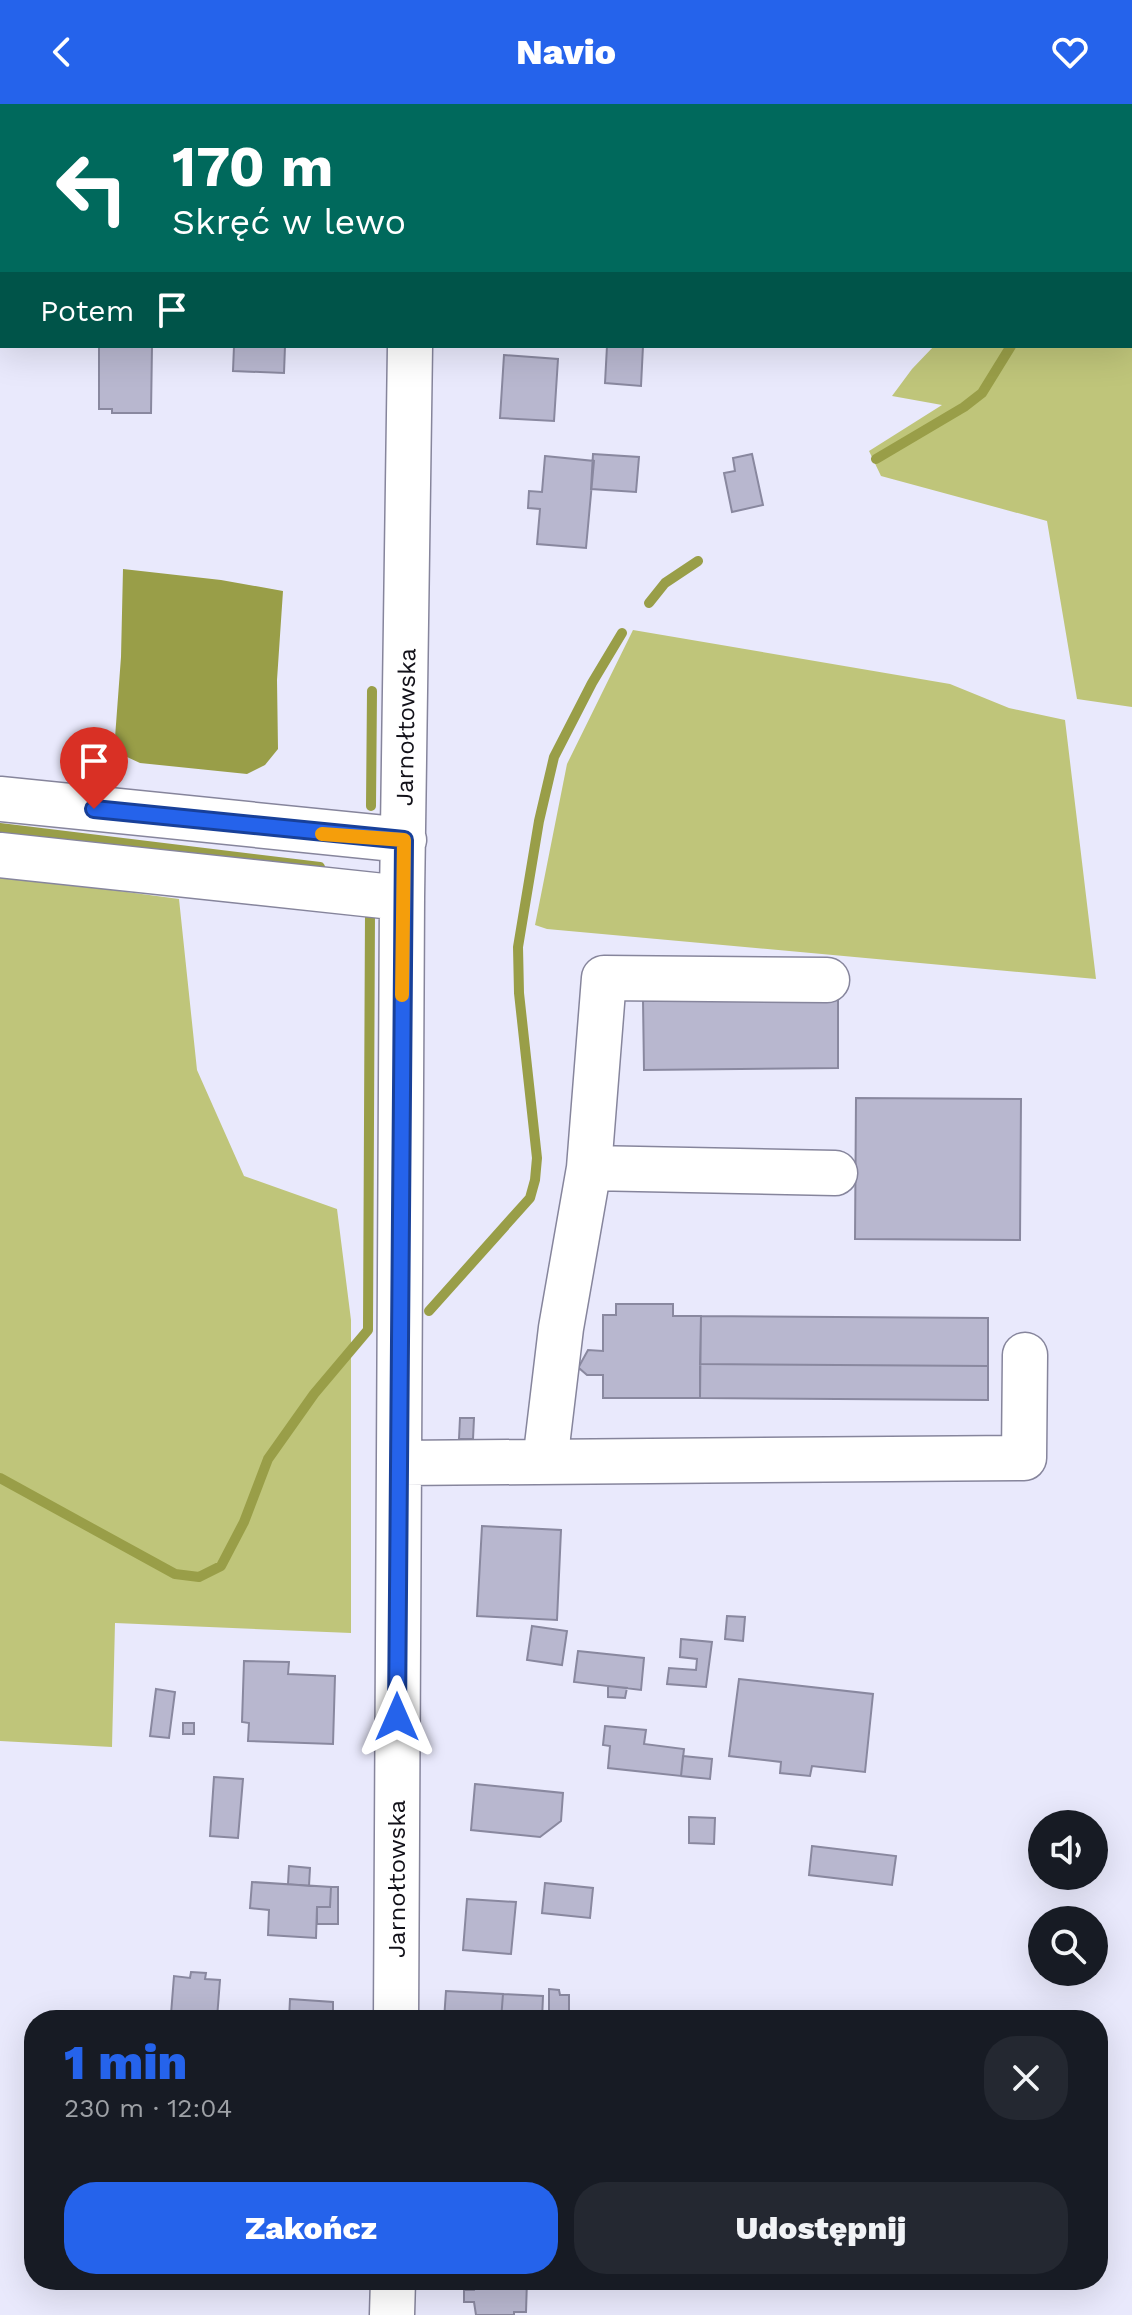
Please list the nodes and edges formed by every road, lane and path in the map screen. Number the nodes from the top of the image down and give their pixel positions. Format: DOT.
graph roads {
  1 [pos="410,348"];
  2 [pos="0,799"];
  3 [pos="404,840"];
  4 [pos="0,855"];
  5 [pos="402,898"];
  6 [pos="827,980"];
  7 [pos="589,1168"];
  8 [pos="835,1173"];
  9 [pos="1025,1355"];
  10 [pos="545,1462"];
  11 [pos="399,1463"];
  12 [pos="396,2010"];
  13 [pos="393,2290"];
  14 [pos="392,2315"];
  1 -- 3 [label="street, Jarnołtowska"];
  2 -- 3 [label="street"];
  3 -- 5 [label="street, Jarnołtowska"];
  4 -- 5 [label="street"];
  5 -- 11 [label="street, Jarnołtowska"];
  6 -- 7 [label="street"];
  7 -- 8 [label="street"];
  7 -- 10 [label="street"];
  9 -- 10 [label="street"];
  10 -- 11 [label="street"];
  11 -- 12 [label="street, Jarnołtowska"];
  13 -- 14 [label="street"];
}
